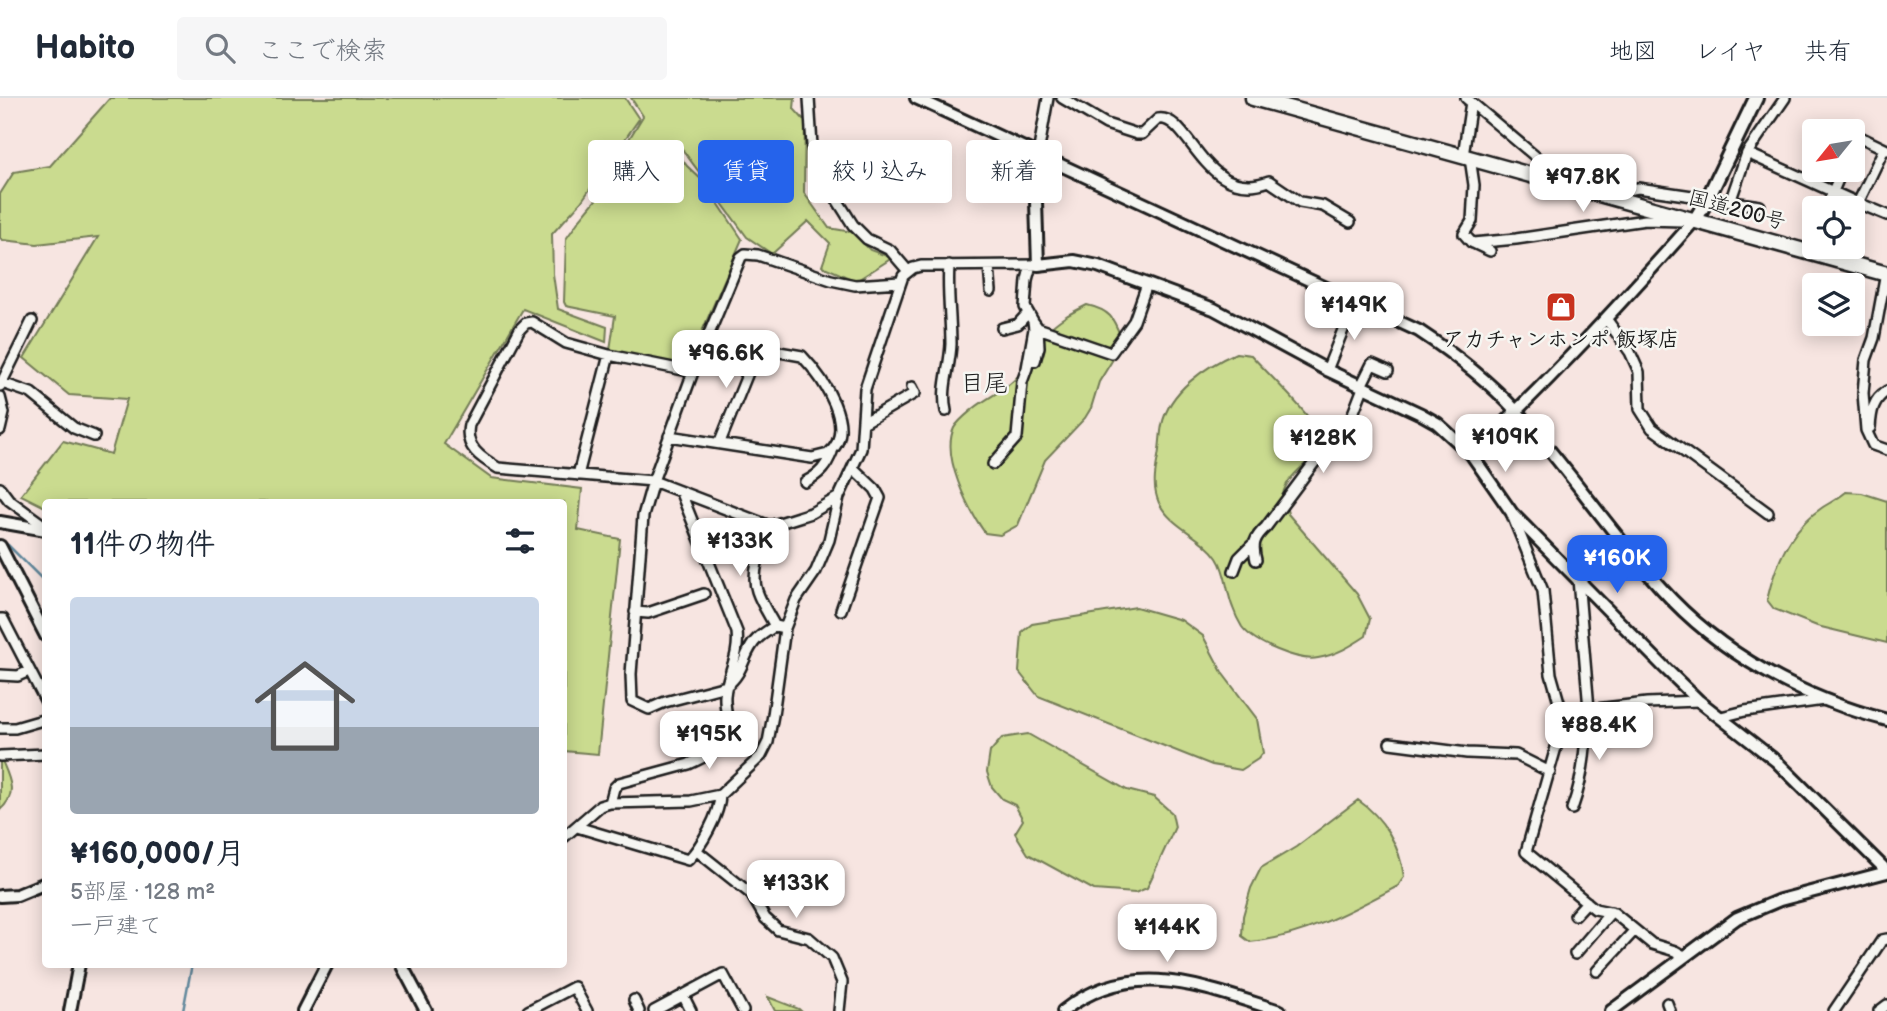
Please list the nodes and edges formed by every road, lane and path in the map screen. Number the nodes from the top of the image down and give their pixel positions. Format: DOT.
graph roads {
  1 [pos="809,98"];
  2 [pos="916,98"];
  3 [pos="1048,98"];
  4 [pos="1062,98"];
  5 [pos="1252,98"];
  6 [pos="1756,98"];
  7 [pos="1785,98"];
  8 [pos="1468,100"];
  9 [pos="1008,140"];
  10 [pos="1040,140"];
  11 [pos="1866,140"];
  12 [pos="1886,149"];
  13 [pos="1747,153"];
  14 [pos="1467,157"];
  15 [pos="1062,165"];
  16 [pos="1555,181"];
  17 [pos="1836,182"];
  18 [pos="1831,191"];
  19 [pos="1830,196"];
  20 [pos="1842,196"];
  21 [pos="1862,196"];
  22 [pos="1614,198"];
  23 [pos="1707,200"];
  24 [pos="1730,202"];
  25 [pos="1035,203"];
  26 [pos="1760,206"];
  27 [pos="1865,206"];
  28 [pos="1887,215"];
  29 [pos="1695,220"];
  30 [pos="1350,222"];
  31 [pos="1473,243"];
  32 [pos="1802,245"];
  33 [pos="1490,251"];
  34 [pos="1846,259"];
  35 [pos="949,265"];
  36 [pos="989,265"];
  37 [pos="1035,265"];
  38 [pos="908,271"];
  39 [pos="1886,273"];
  40 [pos="900,282"];
  41 [pos="1147,284"];
  42 [pos="991,290"];
  43 [pos="1358,302"];
  44 [pos="1607,320"];
  45 [pos="32,321"];
  46 [pos="1033,321"];
  47 [pos="1002,328"];
  48 [pos="706,339"];
  49 [pos="758,348"];
  50 [pos="609,355"];
  51 [pos="1035,361"];
  52 [pos="1328,370"];
  53 [pos="1388,371"];
  54 [pos="693,372"];
  55 [pos="1,384"];
  56 [pos="912,387"];
  57 [pos="1362,387"];
  58 [pos="1887,391"];
  59 [pos="0,397"];
  60 [pos="946,411"];
  61 [pos="1517,412"];
  62 [pos="863,423"];
  63 [pos="0,430"];
  64 [pos="94,436"];
  65 [pos="669,436"];
  66 [pos="1869,436"];
  67 [pos="720,442"];
  68 [pos="1887,450"];
  69 [pos="832,452"];
  70 [pos="1471,454"];
  71 [pos="993,464"];
  72 [pos="853,468"];
  73 [pos="578,475"];
  74 [pos="653,481"];
  75 [pos="805,482"];
  76 [pos="0,488"];
  77 [pos="681,493"];
  78 [pos="839,497"];
  79 [pos="1511,513"];
  80 [pos="1768,513"];
  81 [pos="0,522"];
  82 [pos="42,526"];
  83 [pos="770,526"];
  84 [pos="42,528"];
  85 [pos="1252,545"];
  86 [pos="0,547"];
  87 [pos="1256,560"];
  88 [pos="1234,571"];
  89 [pos="1578,579"];
  90 [pos="704,594"];
  91 [pos="841,610"];
  92 [pos="635,612"];
  93 [pos="1,618"];
  94 [pos="780,627"];
  95 [pos="42,628"];
  96 [pos="29,671"];
  97 [pos="0,675"];
  98 [pos="726,686"];
  99 [pos="42,695"];
  100 [pos="1824,700"];
  101 [pos="1699,701"];
  102 [pos="1561,709"];
  103 [pos="1587,710"];
  104 [pos="1721,717"];
  105 [pos="42,720"];
  106 [pos="1887,720"];
  107 [pos="0,728"];
  108 [pos="1390,743"];
  109 [pos="42,754"];
  110 [pos="0,756"];
  111 [pos="1550,772"];
  112 [pos="720,795"];
  113 [pos="610,803"];
  114 [pos="1572,809"];
  115 [pos="576,827"];
  116 [pos="567,834"];
  117 [pos="697,851"];
  118 [pos="1887,872"];
  119 [pos="42,885"];
  120 [pos="0,896"];
  121 [pos="1587,902"];
  122 [pos="1611,912"];
  123 [pos="1575,915"];
  124 [pos="1634,931"];
  125 [pos="1887,939"];
  126 [pos="1575,954"];
  127 [pos="1684,956"];
  128 [pos="78,968"];
  129 [pos="325,968"];
  130 [pos="403,968"];
  131 [pos="1597,971"];
  132 [pos="683,995"];
  133 [pos="634,1000"];
  134 [pos="1887,1004"];
  135 [pos="532,1010"];
  136 [pos="70,1011"];
  137 [pos="303,1011"];
  138 [pos="426,1011"];
  139 [pos="587,1011"];
  140 [pos="639,1011"];
  141 [pos="654,1011"];
  142 [pos="691,1011"];
  143 [pos="743,1011"];
  144 [pos="839,1011"];
  145 [pos="1063,1011"];
  146 [pos="1280,1011"];
  147 [pos="1611,1011"];
  148 [pos="1834,1011"];
  149 [pos="1879,1011"];
  1 -- 38 [label="street"];
  2 -- 9 [label="street"];
  3 -- 10 [label="street"];
  4 -- 30 [label="street"];
  5 -- 14 [label="highway, 国道200号"];
  6 -- 23 [label="main road"];
  7 -- 13 [label="street"];
  8 -- 14 [label="street"];
  8 -- 16 [label="street"];
  11 -- 12 [label="street"];
  12 -- 21 [label="street"];
  13 -- 18 [label="street"];
  13 -- 24 [label="street"];
  14 -- 16 [label="highway, 国道200号"];
  14 -- 31 [label="street"];
  15 -- 43 [label="street"];
  16 -- 22 [label="highway, 国道200号"];
  17 -- 18 [label="street"];
  18 -- 19 [label="street"];
  18 -- 20 [label="street"];
  22 -- 23 [label="street"];
  22 -- 29 [label="highway, 国道200号"];
  23 -- 24 [label="street"];
  23 -- 29 [label="main road"];
  24 -- 26 [label="street"];
  25 -- 37 [label="street"];
  27 -- 28 [label="street"];
  29 -- 31 [label="street"];
  29 -- 32 [label="highway, 国道200号"];
  29 -- 44 [label="street"];
  31 -- 33 [label="street"];
  34 -- 39 [label="highway, 国道200号"];
  35 -- 36 [label="street"];
  35 -- 38 [label="street"];
  35 -- 60 [label="street"];
  36 -- 37 [label="street"];
  36 -- 42 [label="street"];
  37 -- 41 [label="street"];
  37 -- 46 [label="street"];
  38 -- 40 [label="street"];
  39 -- 66 [label="street"];
  40 -- 48 [label="street"];
  40 -- 62 [label="street"];
  41 -- 46 [label="street"];
  41 -- 52 [label="street"];
  43 -- 52 [label="street"];
  43 -- 61 [label="street"];
  44 -- 61 [label="street"];
  44 -- 80 [label="street"];
  45 -- 55 [label="street"];
  46 -- 47 [label="street"];
  46 -- 51 [label="street"];
  46 -- 71 [label="street"];
  48 -- 49 [label="street"];
  48 -- 54 [label="street"];
  49 -- 67 [label="street"];
  49 -- 69 [label="street"];
  50 -- 54 [label="street"];
  50 -- 73 [label="street"];
  50 -- 73 [label="street"];
  52 -- 57 [label="street"];
  53 -- 57 [label="street"];
  54 -- 65 [label="street"];
  55 -- 64 [label="street"];
  56 -- 62 [label="street"];
  57 -- 70 [label="street"];
  57 -- 85 [label="street"];
  58 -- 66 [label="street"];
  59 -- 63 [label="street"];
  61 -- 70 [label="street"];
  61 -- 100 [label="street"];
  62 -- 72 [label="street"];
  65 -- 67 [label="street"];
  65 -- 74 [label="street"];
  66 -- 68 [label="street"];
  67 -- 69 [label="street"];
  69 -- 75 [label="street"];
  70 -- 79 [label="street"];
  72 -- 78 [label="street"];
  72 -- 91 [label="street"];
  73 -- 74 [label="street"];
  74 -- 77 [label="street"];
  74 -- 92 [label="street"];
  76 -- 82 [label="street"];
  77 -- 83 [label="street"];
  77 -- 98 [label="street"];
  78 -- 83 [label="street"];
  78 -- 94 [label="street"];
  79 -- 89 [label="street"];
  79 -- 102 [label="street"];
  81 -- 84 [label="street"];
  83 -- 94 [label="street"];
  85 -- 87 [label="street"];
  85 -- 88 [label="street"];
  86 -- 95 [label="street"];
  89 -- 101 [label="street"];
  89 -- 103 [label="street"];
  90 -- 92 [label="street"];
  92 -- 98 [label="street"];
  93 -- 96 [label="street"];
  94 -- 98 [label="street"];
  94 -- 112 [label="street"];
  96 -- 97 [label="street"];
  96 -- 99 [label="street"];
  98 -- 113 [label="street"];
  100 -- 104 [label="street"];
  100 -- 106 [label="street"];
  101 -- 103 [label="street"];
  101 -- 104 [label="street"];
  102 -- 103 [label="street"];
  102 -- 111 [label="street"];
  103 -- 114 [label="street"];
  104 -- 118 [label="street"];
  105 -- 107 [label="street"];
  108 -- 111 [label="street"];
  109 -- 110 [label="street"];
  111 -- 121 [label="street"];
  112 -- 113 [label="street"];
  112 -- 117 [label="street"];
  113 -- 115 [label="street"];
  115 -- 116 [label="street"];
  115 -- 117 [label="street"];
  117 -- 144 [label="street"];
  118 -- 127 [label="street"];
  119 -- 120 [label="street"];
  121 -- 122 [label="street"];
  121 -- 123 [label="street"];
  122 -- 124 [label="street"];
  122 -- 126 [label="street"];
  124 -- 127 [label="street"];
  124 -- 131 [label="street"];
  125 -- 148 [label="street"];
  127 -- 147 [label="street"];
  128 -- 136 [label="street"];
  129 -- 137 [label="street"];
  130 -- 138 [label="street"];
  132 -- 141 [label="street"];
  132 -- 142 [label="street"];
  132 -- 143 [label="street"];
  133 -- 140 [label="street"];
  134 -- 149 [label="street"];
  135 -- 139 [label="street"];
  145 -- 146 [label="street"];
}
